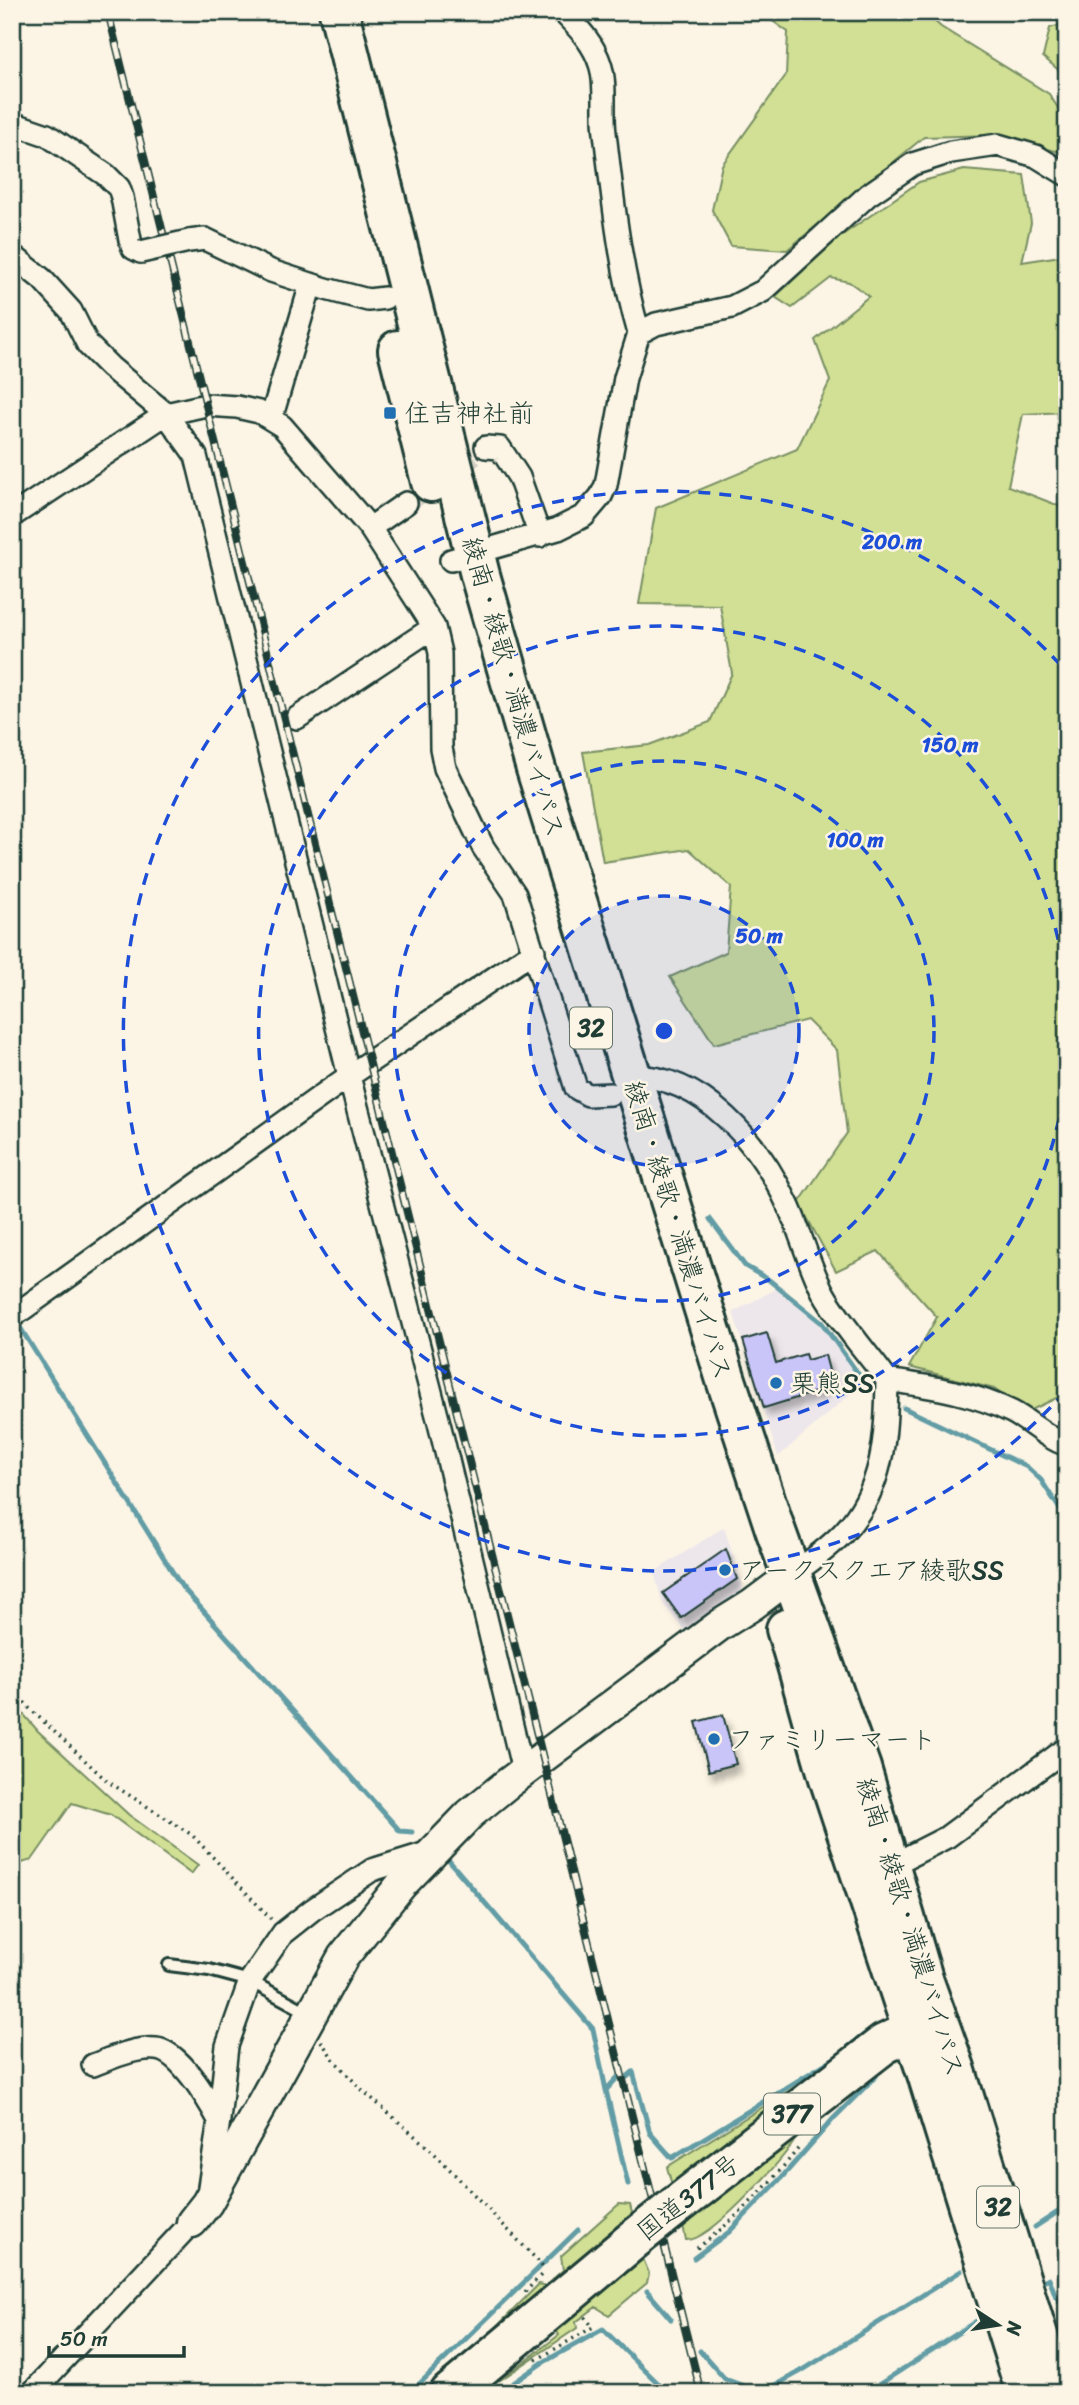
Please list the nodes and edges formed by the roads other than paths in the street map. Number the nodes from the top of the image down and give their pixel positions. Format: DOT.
graph roads {
  1 [pos="313,12"];
  2 [pos="339,12"];
  3 [pos="563,12"];
  4 [pos="12,123"];
  5 [pos="1067,176"];
  6 [pos="12,256"];
  7 [pos="310,284"];
  8 [pos="385,298"];
  9 [pos="639,333"];
  10 [pos="166,414"];
  11 [pos="271,419"];
  12 [pos="486,447"];
  13 [pos="406,503"];
  14 [pos="12,516"];
  15 [pos="370,528"];
  16 [pos="540,536"];
  17 [pos="463,557"];
  18 [pos="434,627"];
  19 [pos="297,719"];
  20 [pos="534,951"];
  21 [pos="349,1076"];
  22 [pos="621,1085"];
  23 [pos="12,1317"];
  24 [pos="887,1380"];
  25 [pos="1067,1445"];
  26 [pos="781,1583"];
  27 [pos="1067,1748"];
  28 [pos="523,1771"];
  29 [pos="432,1852"];
  30 [pos="891,1866"];
  31 [pos="169,1965"];
  32 [pos="250,1981"];
  33 [pos="309,2019"];
  34 [pos="926,2026"];
  35 [pos="93,2065"];
  36 [pos="219,2120"];
  37 [pos="200,2212"];
  38 [pos="32,2393"];
  39 [pos="450,2393"];
  40 [pos="1026,2393"];
  41 [pos="1056,2393"];
  1 -- 8 [label="highway, 綾南・綾歌・満濃バイパス / 32"];
  2 -- 17 [label="highway, 綾南・綾歌・満濃バイパス / 32"];
  3 -- 9 [label="street"];
  4 -- 7 [label="street, bridge"];
  5 -- 9 [label="street"];
  6 -- 10 [label="street"];
  7 -- 8 [label="street"];
  7 -- 11 [label="street"];
  8 -- 17 [label="highway, 綾南・綾歌・満濃バイパス / 32"];
  9 -- 16 [label="street"];
  10 -- 11 [label="street"];
  10 -- 14 [label="street"];
  10 -- 21 [label="street"];
  11 -- 15 [label="street"];
  12 -- 16 [label="street"];
  13 -- 15 [label="street"];
  15 -- 18 [label="street"];
  16 -- 17 [label="street"];
  17 -- 22 [label="highway, 綾南・綾歌・満濃バイパス / 32"];
  18 -- 19 [label="street"];
  18 -- 20 [label="street"];
  20 -- 21 [label="street"];
  20 -- 22 [label="street"];
  21 -- 23 [label="street"];
  21 -- 28 [label="street"];
  22 -- 24 [label="street"];
  22 -- 26 [label="highway, 綾南・綾歌・満濃バイパス / 32"];
  24 -- 25 [label="street"];
  24 -- 26 [label="street"];
  26 -- 28 [label="street"];
  26 -- 30 [label="highway, 綾南・綾歌・満濃バイパス / 32"];
  26 -- 34 [label="highway, 綾南・綾歌・満濃バイパス / 32"];
  27 -- 30 [label="street"];
  28 -- 29 [label="street"];
  29 -- 32 [label="street"];
  29 -- 33 [label="street"];
  30 -- 34 [label="highway, 綾南・綾歌・満濃バイパス / 32"];
  31 -- 32 [label="lane"];
  32 -- 33 [label="lane"];
  32 -- 36 [label="street"];
  33 -- 37 [label="street"];
  34 -- 39 [label="highway, 国道377号 / 377, bridge"];
  34 -- 40 [label="highway, 綾南・綾歌・満濃バイパス / 32"];
  34 -- 41 [label="highway, 綾南・綾歌・満濃バイパス / 32"];
  35 -- 36 [label="street"];
  36 -- 37 [label="street"];
  37 -- 38 [label="street"];
}
